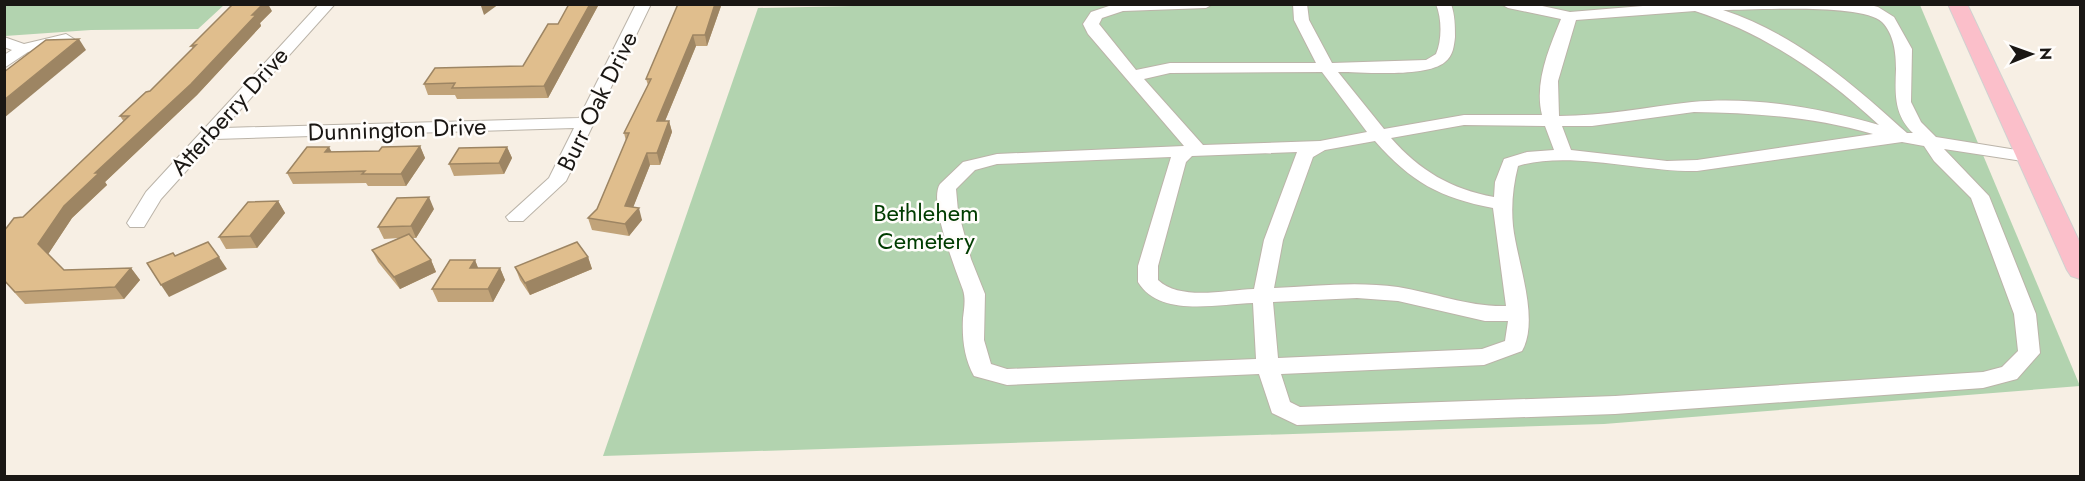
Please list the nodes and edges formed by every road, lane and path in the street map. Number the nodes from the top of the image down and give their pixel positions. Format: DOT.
graph roads {
  1 [pos="328,4"];
  2 [pos="644,4"];
  3 [pos="1206,4"];
  4 [pos="1300,4"];
  5 [pos="1443,4"];
  6 [pos="1508,4"];
  7 [pos="1957,4"];
  8 [pos="1748,15"];
  9 [pos="1570,16"];
  10 [pos="66,39"];
  11 [pos="4,42"];
  12 [pos="23,49"];
  13 [pos="4,63"];
  14 [pos="1326,66"];
  15 [pos="1133,76"];
  16 [pos="1554,121"];
  17 [pos="586,123"];
  18 [pos="207,134"];
  19 [pos="1381,135"];
  20 [pos="1902,137"];
  21 [pos="1931,142"];
  22 [pos="1320,146"];
  23 [pos="1193,152"];
  24 [pos="1564,156"];
  25 [pos="2029,157"];
  26 [pos="1502,204"];
  27 [pos="516,217"];
  28 [pos="137,222"];
  29 [pos="2080,270"];
  30 [pos="1264,296"];
  31 [pos="1519,313"];
  32 [pos="1268,367"];
  1 -- 18 [label="street, Atterberry Drive"];
  2 -- 17 [label="street, Burr Oak Drive"];
  3 -- 15 [label="street"];
  4 -- 14 [label="street"];
  5 -- 14 [label="street"];
  6 -- 9 [label="street"];
  7 -- 25 [label="main road"];
  8 -- 9 [label="street"];
  8 -- 20 [label="street"];
  8 -- 21 [label="street"];
  9 -- 16 [label="street"];
  10 -- 12 [label="street"];
  11 -- 12 [label="street"];
  12 -- 13 [label="street"];
  14 -- 15 [label="street"];
  14 -- 19 [label="street"];
  15 -- 23 [label="street"];
  16 -- 19 [label="street"];
  16 -- 20 [label="street"];
  16 -- 24 [label="street"];
  17 -- 18 [label="street, Dunnington Drive"];
  17 -- 27 [label="street, Burr Oak Drive"];
  18 -- 28 [label="street, Atterberry Drive"];
  19 -- 22 [label="street"];
  19 -- 26 [label="street"];
  20 -- 21 [label="street"];
  20 -- 24 [label="street"];
  21 -- 25 [label="street"];
  21 -- 32 [label="street"];
  22 -- 23 [label="street"];
  22 -- 30 [label="street"];
  23 -- 30 [label="street"];
  23 -- 32 [label="street"];
  24 -- 26 [label="street"];
  25 -- 29 [label="main road"];
  26 -- 31 [label="street"];
  30 -- 31 [label="street"];
  30 -- 32 [label="street"];
  31 -- 32 [label="street"];
}
